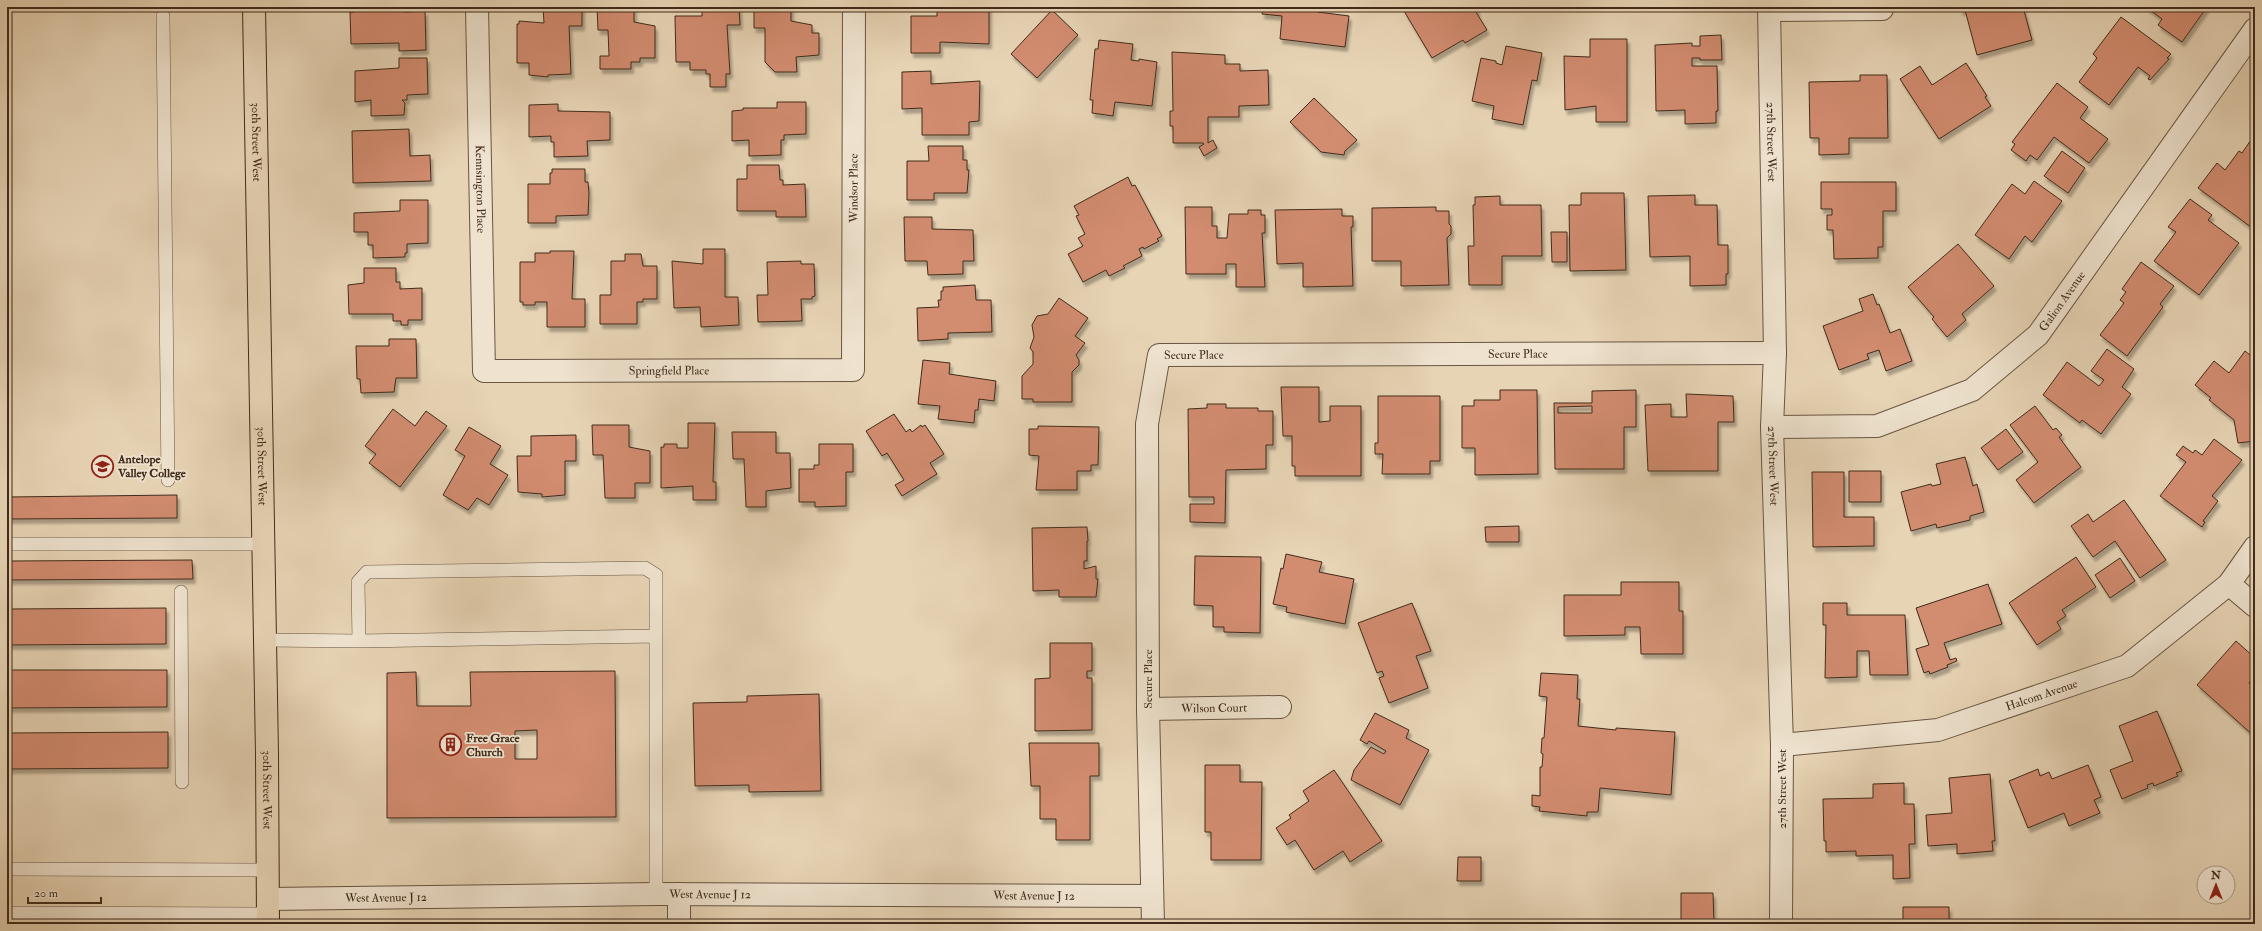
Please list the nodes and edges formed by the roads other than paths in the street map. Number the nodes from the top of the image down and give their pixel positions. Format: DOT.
graph roads {
  1 [pos="254,7"];
  2 [pos="477,7"];
  3 [pos="854,7"];
  4 [pos="1769,9"];
  5 [pos="1882,9"];
  6 [pos="163,16"];
  7 [pos="2255,29"];
  8 [pos="1774,353"];
  9 [pos="484,370"];
  10 [pos="853,370"];
  11 [pos="1772,427"];
  12 [pos="168,480"];
  13 [pos="7,544"];
  14 [pos="264,544"];
  15 [pos="2255,547"];
  16 [pos="2228,584"];
  17 [pos="180,592"];
  18 [pos="2255,606"];
  19 [pos="656,636"];
  20 [pos="265,640"];
  21 [pos="359,642"];
  22 [pos="1280,707"];
  23 [pos="1148,709"];
  24 [pos="1782,745"];
  25 [pos="182,782"];
  26 [pos="7,869"];
  27 [pos="268,870"];
  28 [pos="656,894"];
  29 [pos="679,894"];
  30 [pos="1152,896"];
  31 [pos="268,912"];
  32 [pos="7,913"];
  33 [pos="679,924"];
  34 [pos="1153,924"];
  35 [pos="1781,924"];
  1 -- 14 [label="main road, 30th Street West"];
  2 -- 9 [label="street, Kennsington Place"];
  3 -- 10 [label="street, Windsor Place"];
  4 -- 5 [label="street"];
  4 -- 8 [label="street, 27th Street West"];
  6 -- 12 [label="lane"];
  7 -- 11 [label="street, Galion Avenue"];
  8 -- 11 [label="street, 27th Street West"];
  8 -- 23 [label="street, Secure Place"];
  9 -- 10 [label="street, Springfield Place"];
  11 -- 24 [label="street, 27th Street West"];
  13 -- 14 [label="lane"];
  14 -- 20 [label="main road, 30th Street West"];
  15 -- 16 [label="street, Halcom Avenue"];
  16 -- 18 [label="street"];
  16 -- 24 [label="street, Halcom Avenue"];
  17 -- 25 [label="lane"];
  19 -- 21 [label="lane"];
  19 -- 21 [label="lane"];
  19 -- 28 [label="lane"];
  20 -- 21 [label="lane"];
  20 -- 27 [label="main road, 30th Street West"];
  22 -- 23 [label="street, Wilson Court"];
  23 -- 30 [label="street, Secure Place"];
  24 -- 35 [label="street, 27th Street West"];
  26 -- 27 [label="lane"];
  27 -- 31 [label="main road, 30th Street West"];
  28 -- 29 [label="street, West Avenue J 12"];
  28 -- 31 [label="street, West Avenue J 12"];
  29 -- 30 [label="street, West Avenue J 12"];
  29 -- 33 [label="street"];
  30 -- 34 [label="street, Secure Place"];
  31 -- 32 [label="lane"];
}
